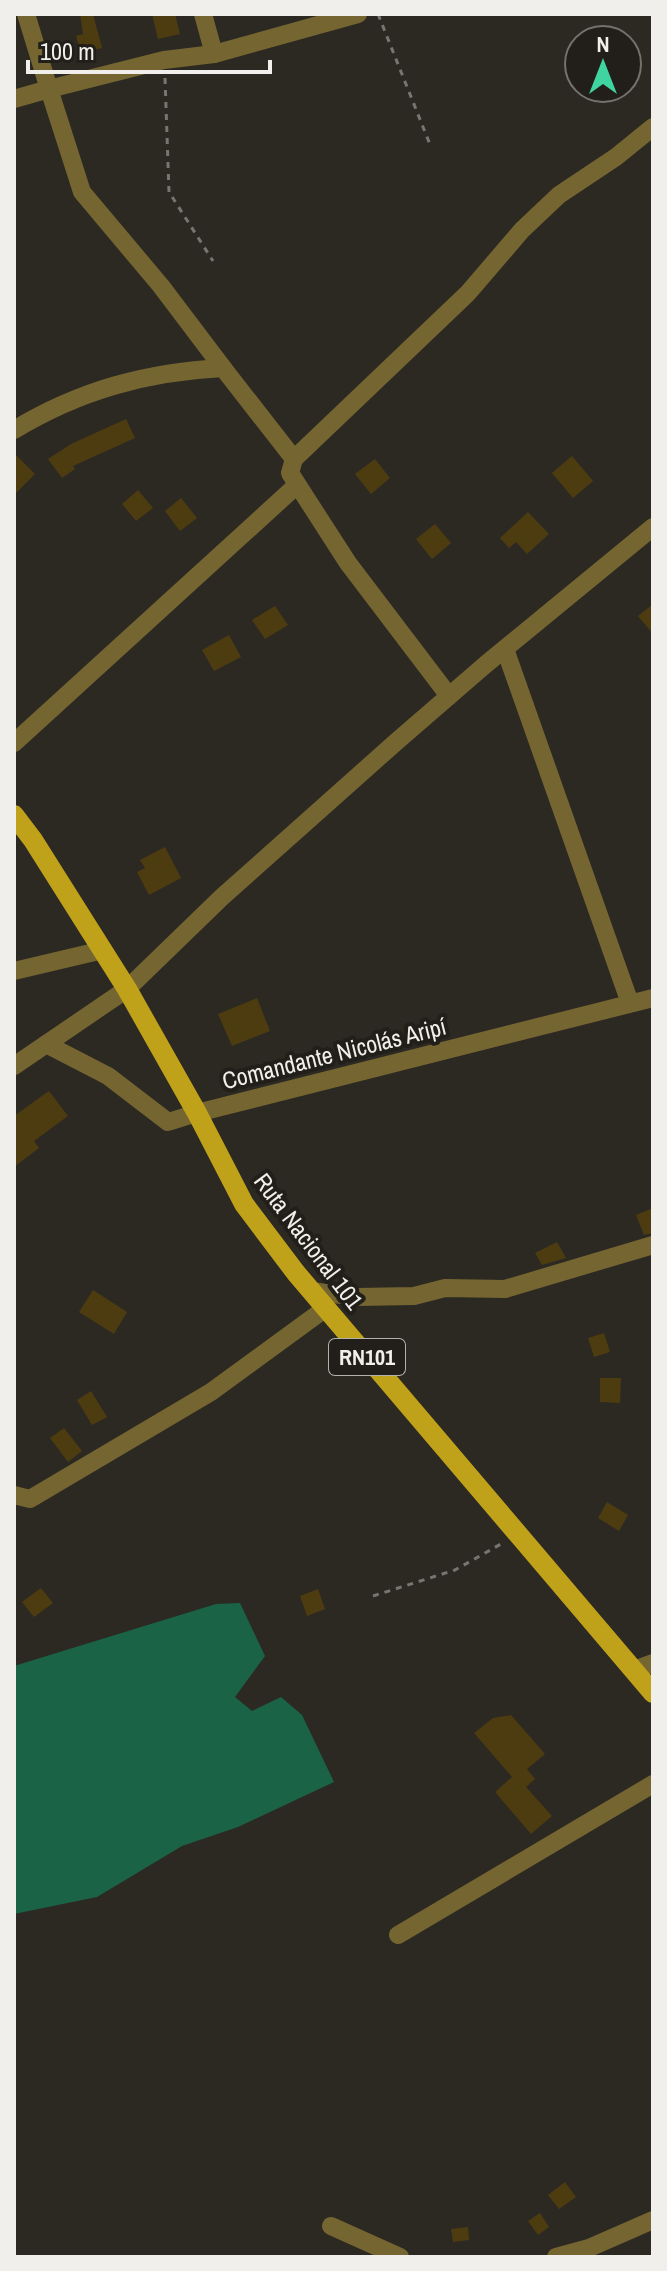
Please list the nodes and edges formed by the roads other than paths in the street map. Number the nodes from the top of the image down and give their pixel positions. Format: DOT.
graph roads {
  1 [pos="26,14"];
  2 [pos="203,14"];
  3 [pos="358,14"];
  4 [pos="214,54"];
  5 [pos="49,89"];
  6 [pos="14,99"];
  7 [pos="653,127"];
  8 [pos="223,368"];
  9 [pos="14,430"];
  10 [pos="294,459"];
  11 [pos="297,485"];
  12 [pos="653,527"];
  13 [pos="505,649"];
  14 [pos="449,696"];
  15 [pos="14,743"];
  16 [pos="14,815"];
  17 [pos="103,950"];
  18 [pos="14,971"];
  19 [pos="127,989"];
  20 [pos="653,998"];
  21 [pos="630,1003"];
  22 [pos="46,1044"];
  23 [pos="14,1066"];
  24 [pos="197,1113"];
  25 [pos="653,1245"];
  26 [pos="311,1291"];
  27 [pos="326,1308"];
  28 [pos="14,1495"];
  29 [pos="643,1667"];
  30 [pos="653,1693"];
  31 [pos="653,1784"];
  32 [pos="398,1935"];
  33 [pos="653,2220"];
  34 [pos="331,2226"];
  35 [pos="400,2257"];
  36 [pos="556,2257"];
  1 -- 5 [label="street"];
  2 -- 4 [label="street"];
  3 -- 4 [label="street"];
  4 -- 5 [label="street"];
  5 -- 6 [label="street"];
  5 -- 8 [label="street"];
  7 -- 10 [label="street"];
  8 -- 9 [label="street"];
  8 -- 10 [label="street"];
  10 -- 11 [label="street"];
  11 -- 14 [label="street"];
  11 -- 15 [label="street"];
  12 -- 13 [label="street"];
  13 -- 14 [label="street"];
  13 -- 21 [label="street"];
  14 -- 19 [label="street"];
  16 -- 17 [label="main road, Ruta Nacional 101 / RN101"];
  17 -- 18 [label="street"];
  17 -- 19 [label="main road, Ruta Nacional 101 / RN101"];
  19 -- 22 [label="street"];
  19 -- 24 [label="main road, Ruta Nacional 101 / RN101"];
  20 -- 21 [label="street, Comandante Nicolás Aripí"];
  21 -- 24 [label="street, Comandante Nicolás Aripí"];
  22 -- 23 [label="street"];
  22 -- 24 [label="street, Comandante Nicolás Aripí"];
  24 -- 26 [label="main road, Ruta Nacional 101 / RN101"];
  25 -- 26 [label="street"];
  26 -- 27 [label="main road, Ruta Nacional 101 / RN101"];
  27 -- 28 [label="street"];
  27 -- 29 [label="main road, Ruta Nacional 101 / RN101"];
  29 -- 30 [label="main road, Ruta Nacional 101 / RN101"];
  31 -- 32 [label="street"];
  33 -- 36 [label="street"];
  34 -- 35 [label="street"];
}
